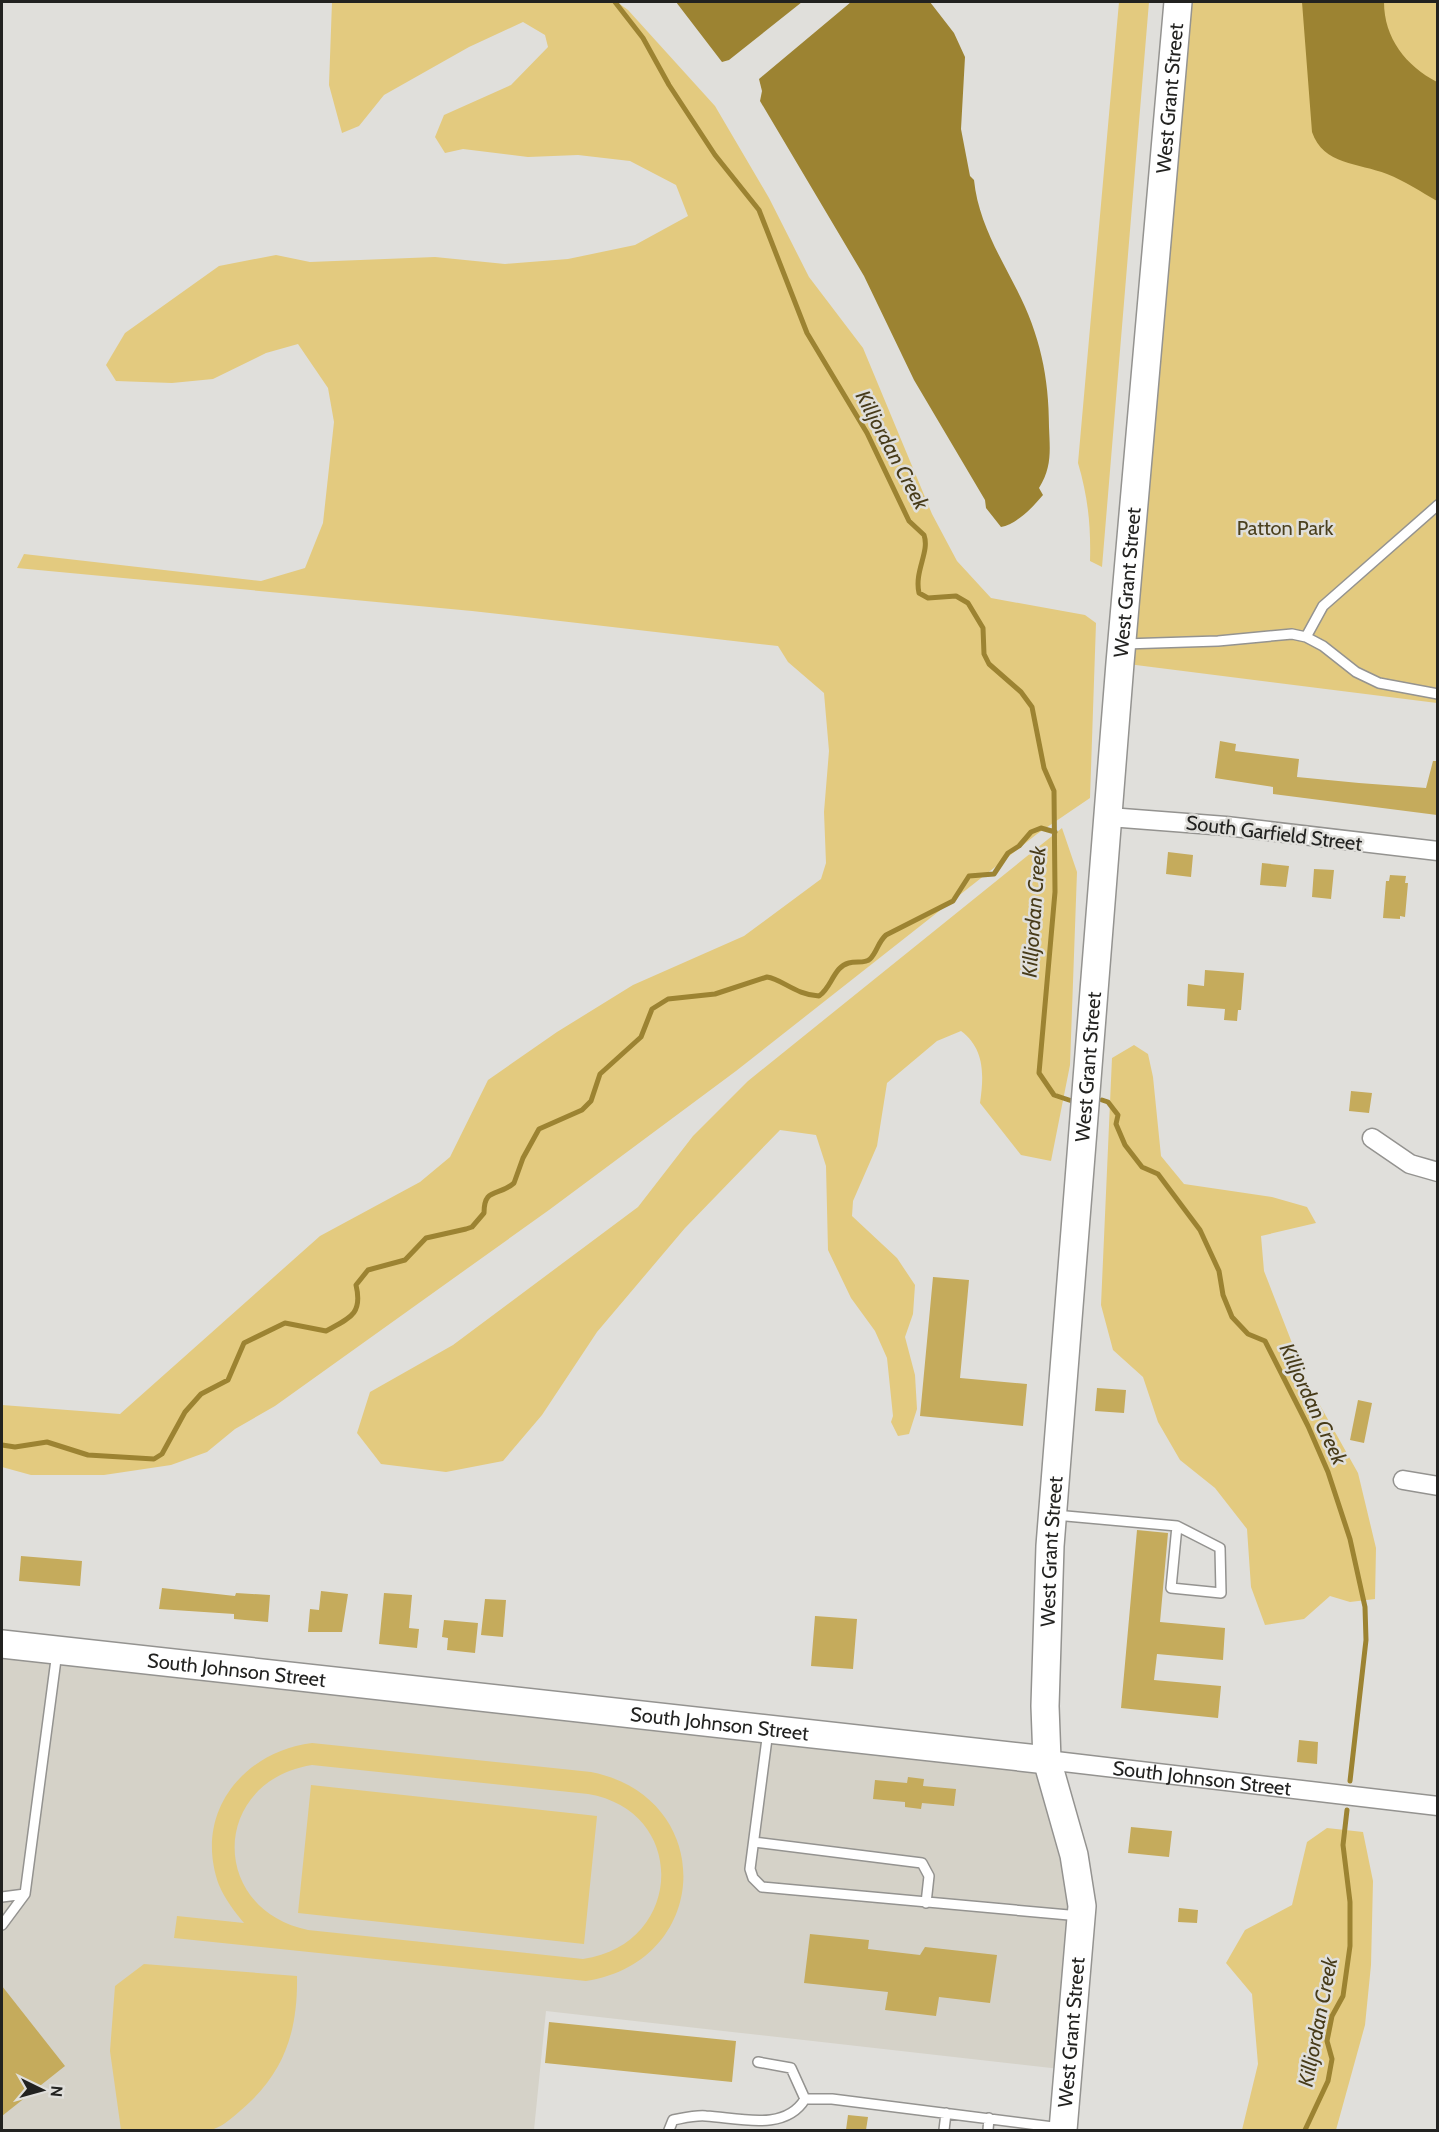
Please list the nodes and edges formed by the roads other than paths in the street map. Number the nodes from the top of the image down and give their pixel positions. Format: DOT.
graph roads {
  1 [pos="1178,2"];
  2 [pos="1437,505"];
  3 [pos="1306,637"];
  4 [pos="1122,644"];
  5 [pos="1437,694"];
  6 [pos="1109,817"];
  7 [pos="1437,851"];
  8 [pos="1372,1138"];
  9 [pos="1437,1172"];
  10 [pos="1403,1480"];
  11 [pos="1437,1486"];
  12 [pos="1052,1515"];
  13 [pos="1177,1526"];
  14 [pos="2,1644"];
  15 [pos="57,1651"];
  16 [pos="769,1729"];
  17 [pos="1047,1760"];
  18 [pos="1437,1806"];
  19 [pos="754,1842"];
  20 [pos="25,1894"];
  21 [pos="2,1897"];
  22 [pos="926,1903"];
  23 [pos="1082,1915"];
  24 [pos="2,1925"];
  25 [pos="758,2062"];
  26 [pos="805,2099"];
  27 [pos="946,2113"];
  28 [pos="989,2118"];
  29 [pos="1063,2129"];
  30 [pos="669,2130"];
  31 [pos="944,2130"];
  32 [pos="988,2130"];
  1 -- 4 [label="main road, West Grant Street"];
  2 -- 3 [label="lane"];
  3 -- 4 [label="lane"];
  3 -- 5 [label="lane"];
  4 -- 6 [label="main road, West Grant Street"];
  6 -- 7 [label="street, South Garfield Street"];
  6 -- 12 [label="main road, West Grant Street"];
  8 -- 9 [label="street"];
  10 -- 11 [label="street"];
  12 -- 13 [label="lane"];
  12 -- 17 [label="main road, West Grant Street"];
  13 -- 13 [label="lane"];
  14 -- 15 [label="main road, South Johnson Street"];
  15 -- 16 [label="main road, South Johnson Street"];
  15 -- 20 [label="lane"];
  16 -- 17 [label="main road, South Johnson Street"];
  16 -- 19 [label="lane"];
  17 -- 18 [label="street, South Johnson Street"];
  17 -- 23 [label="main road, West Grant Street"];
  19 -- 22 [label="lane"];
  19 -- 22 [label="lane"];
  20 -- 21 [label="lane"];
  20 -- 24 [label="lane"];
  22 -- 23 [label="lane"];
  23 -- 29 [label="main road, West Grant Street"];
  25 -- 26 [label="lane"];
  26 -- 27 [label="lane"];
  26 -- 30 [label="lane"];
  27 -- 28 [label="lane"];
  27 -- 31 [label="lane"];
  28 -- 29 [label="lane"];
  28 -- 32 [label="lane"];
}
